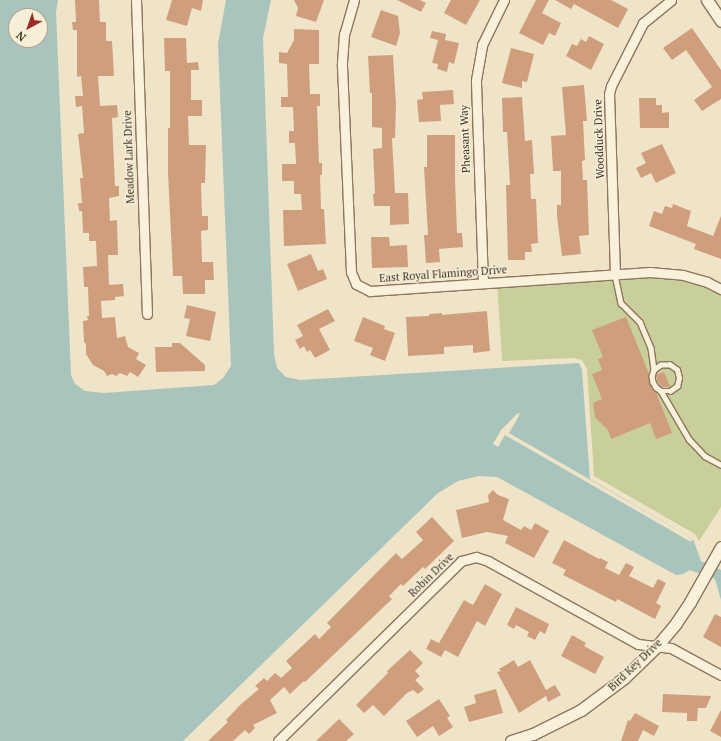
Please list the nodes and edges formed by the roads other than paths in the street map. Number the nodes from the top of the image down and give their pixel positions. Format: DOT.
graph roads {
  1 [pos="136,0"];
  2 [pos="354,0"];
  3 [pos="504,0"];
  4 [pos="671,0"];
  5 [pos="707,0"];
  6 [pos="721,21"];
  7 [pos="615,274"];
  8 [pos="483,283"];
  9 [pos="721,289"];
  10 [pos="147,314"];
  11 [pos="654,370"];
  12 [pos="661,391"];
  13 [pos="721,465"];
  14 [pos="721,547"];
  15 [pos="657,646"];
  16 [pos="721,675"];
  17 [pos="278,741"];
  18 [pos="511,741"];
  1 -- 10 [label="street, Meadow Lark Drive"];
  2 -- 8 [label="street, East Royal Flamingo Drive"];
  3 -- 8 [label="street, Pheasant Way"];
  4 -- 7 [label="street, Woodduck Drive"];
  5 -- 6 [label="street"];
  7 -- 8 [label="street, East Royal Flamingo Drive"];
  7 -- 9 [label="street, East Royal Flamingo Drive"];
  7 -- 11 [label="lane"];
  11 -- 12 [label="lane"];
  11 -- 12 [label="lane"];
  12 -- 13 [label="lane"];
  14 -- 15 [label="street, Bird Key Drive"];
  15 -- 16 [label="street"];
  15 -- 17 [label="street, Robin Drive"];
  15 -- 18 [label="street, Bird Key Drive"];
}
